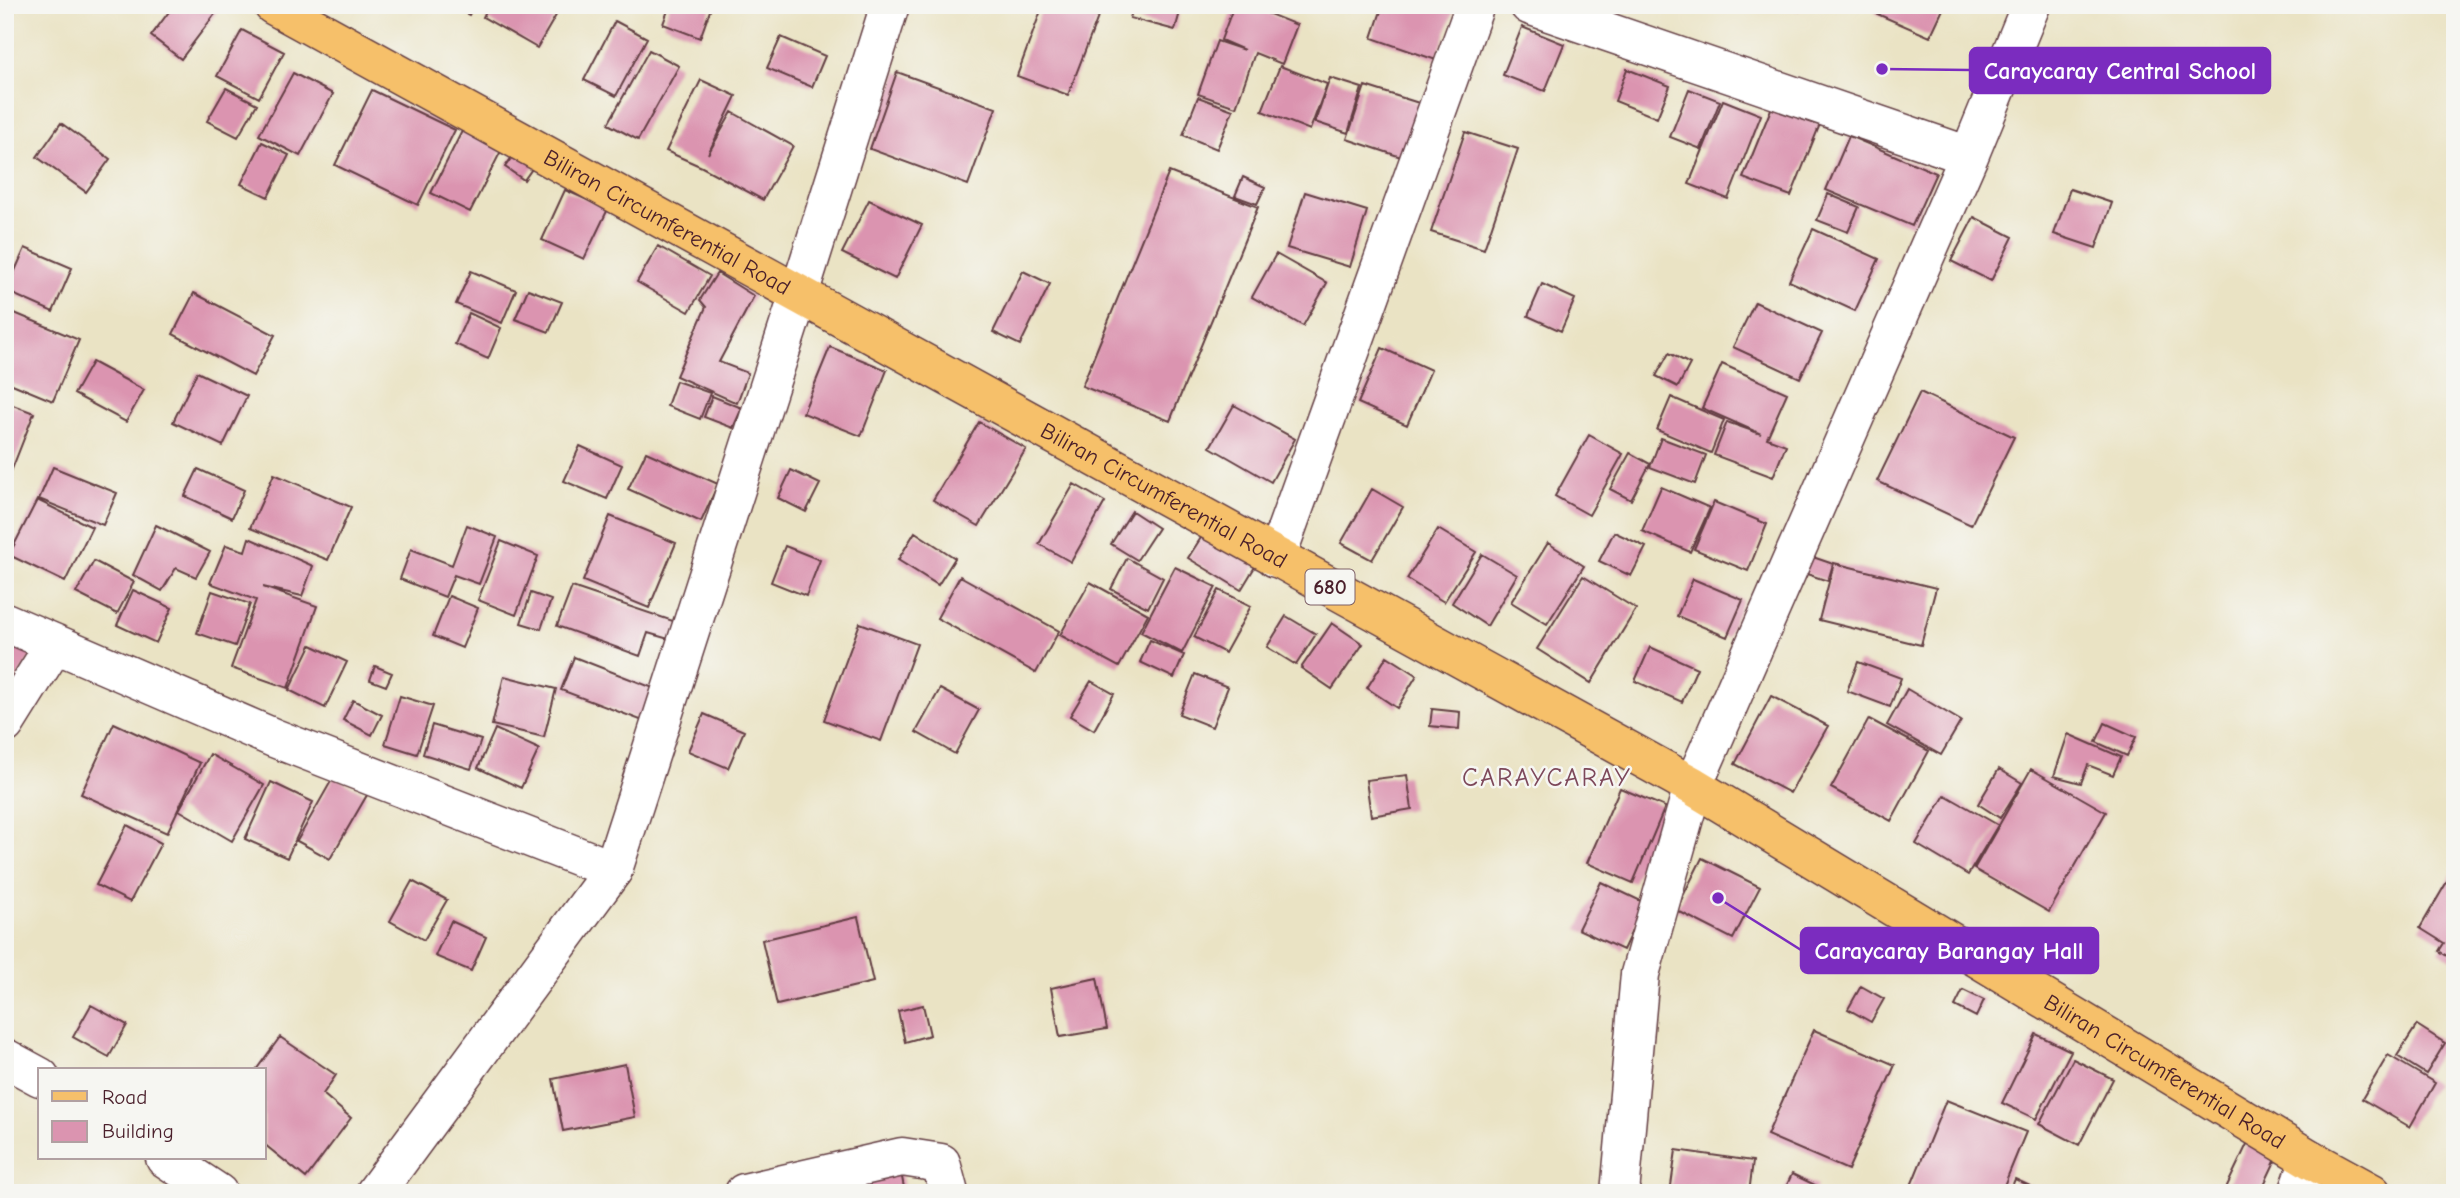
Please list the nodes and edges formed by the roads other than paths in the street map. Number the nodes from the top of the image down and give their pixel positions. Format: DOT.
graph roads {
  1 [pos="273,5"];
  2 [pos="890,5"];
  3 [pos="1475,5"];
  4 [pos="1529,5"];
  5 [pos="2031,5"];
  6 [pos="1969,156"];
  7 [pos="799,294"];
  8 [pos="1276,558"];
  9 [pos="5,622"];
  10 [pos="55,644"];
  11 [pos="5,724"];
  12 [pos="1693,786"];
  13 [pos="613,870"];
  14 [pos="5,1058"];
  15 [pos="38,1076"];
  16 [pos="168,1160"];
  17 [pos="2304,1176"];
  18 [pos="218,1193"];
  19 [pos="375,1193"];
  20 [pos="744,1193"];
  21 [pos="949,1193"];
  22 [pos="1620,1193"];
  23 [pos="2372,1193"];
  1 -- 7 [label="main road, Biliran Circumferential Road / 680"];
  2 -- 7 [label="street"];
  3 -- 8 [label="street"];
  4 -- 6 [label="street"];
  5 -- 6 [label="street"];
  6 -- 12 [label="street"];
  7 -- 8 [label="main road, Biliran Circumferential Road / 680"];
  7 -- 13 [label="street"];
  8 -- 12 [label="main road, Biliran Circumferential Road / 680"];
  9 -- 10 [label="street"];
  10 -- 11 [label="street"];
  10 -- 13 [label="street"];
  12 -- 17 [label="main road, Biliran Circumferential Road / 680"];
  12 -- 22 [label="street"];
  13 -- 19 [label="street"];
  14 -- 15 [label="street"];
  16 -- 18 [label="street"];
  17 -- 23 [label="main road, Biliran Circumferential Road / 680"];
  20 -- 21 [label="street"];
}
